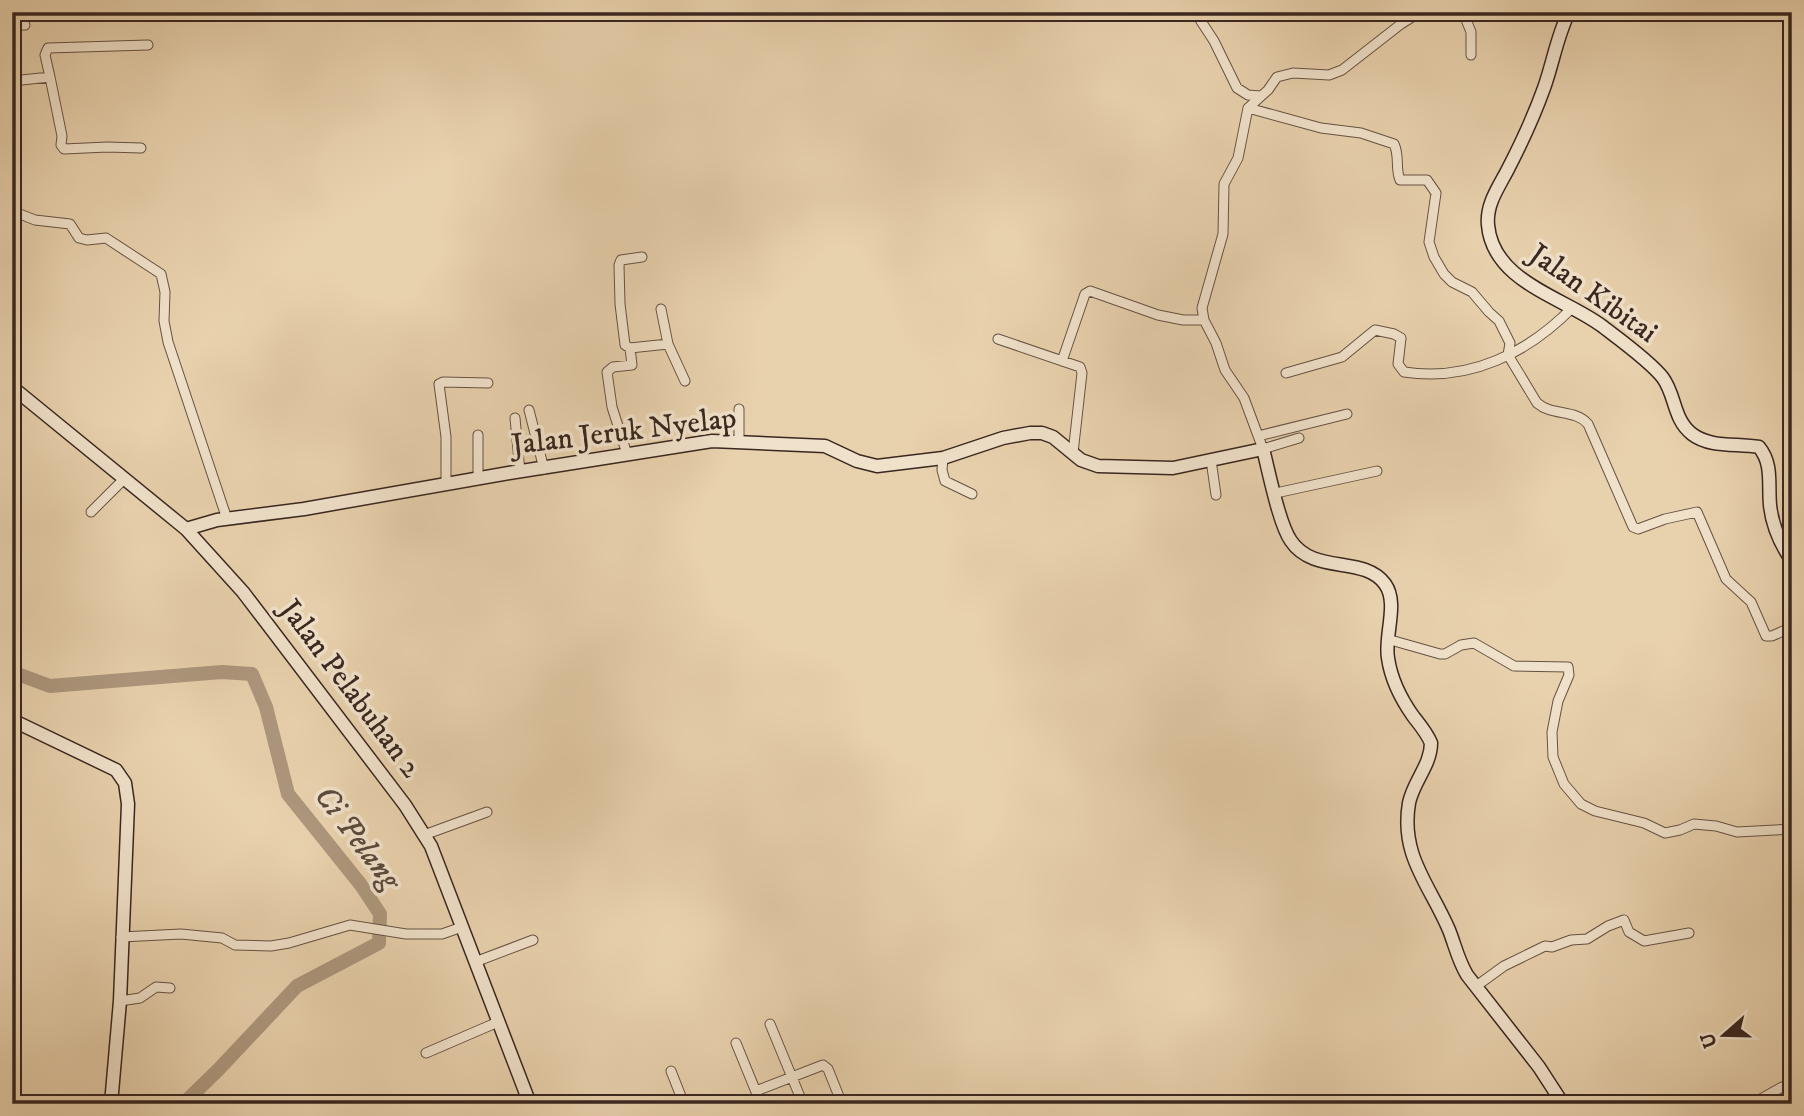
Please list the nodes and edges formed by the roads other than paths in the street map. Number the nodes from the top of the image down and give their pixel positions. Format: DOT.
graph roads {
  1 [pos="1195,12"];
  2 [pos="1420,12"];
  3 [pos="1463,12"];
  4 [pos="1569,12"];
  5 [pos="12,25"];
  6 [pos="25,25"];
  7 [pos="148,45"];
  8 [pos="1471,55"];
  9 [pos="50,76"];
  10 [pos="12,82"];
  11 [pos="1261,96"];
  12 [pos="1248,108"];
  13 [pos="141,148"];
  14 [pos="12,211"];
  15 [pos="642,257"];
  16 [pos="1573,307"];
  17 [pos="661,309"];
  18 [pos="1204,320"];
  19 [pos="998,339"];
  20 [pos="668,344"];
  21 [pos="630,348"];
  22 [pos="1508,355"];
  23 [pos="1062,361"];
  24 [pos="1286,373"];
  25 [pos="685,381"];
  26 [pos="488,383"];
  27 [pos="12,387"];
  28 [pos="739,408"];
  29 [pos="529,410"];
  30 [pos="1347,414"];
  31 [pos="515,418"];
  32 [pos="478,435"];
  33 [pos="1258,436"];
  34 [pos="1299,438"];
  35 [pos="739,442"];
  36 [pos="1263,449"];
  37 [pos="1073,453"];
  38 [pos="627,454"];
  39 [pos="943,458"];
  40 [pos="1210,460"];
  41 [pos="544,469"];
  42 [pos="1377,471"];
  43 [pos="520,472"];
  44 [pos="478,478"];
  45 [pos="124,479"];
  46 [pos="446,484"];
  47 [pos="1276,493"];
  48 [pos="972,494"];
  49 [pos="1216,495"];
  50 [pos="91,512"];
  51 [pos="227,519"];
  52 [pos="186,529"];
  53 [pos="1792,561"];
  54 [pos="1792,627"];
  55 [pos="1387,639"];
  56 [pos="12,720"];
  57 [pos="487,812"];
  58 [pos="1792,829"];
  59 [pos="424,835"];
  60 [pos="463,927"];
  61 [pos="1689,933"];
  62 [pos="121,937"];
  63 [pos="533,940"];
  64 [pos="475,962"];
  65 [pos="1475,987"];
  66 [pos="170,988"];
  67 [pos="120,1001"];
  68 [pos="498,1022"];
  69 [pos="770,1024"];
  70 [pos="736,1043"];
  71 [pos="426,1053"];
  72 [pos="671,1071"];
  73 [pos="792,1077"];
  74 [pos="1782,1087"];
  75 [pos="756,1091"];
  76 [pos="111,1104"];
  77 [pos="530,1104"];
  78 [pos="684,1104"];
  79 [pos="761,1104"];
  80 [pos="803,1104"];
  81 [pos="842,1104"];
  82 [pos="1563,1104"];
  83 [pos="1752,1104"];
  1 -- 11 [label="street"];
  2 -- 11 [label="street"];
  3 -- 8 [label="street"];
  4 -- 16 [label="street, Jalan Kibitai"];
  5 -- 6 [label="street"];
  7 -- 9 [label="street"];
  9 -- 10 [label="street"];
  9 -- 13 [label="street"];
  11 -- 12 [label="street"];
  12 -- 18 [label="street"];
  12 -- 22 [label="street"];
  14 -- 51 [label="street"];
  15 -- 21 [label="street"];
  16 -- 22 [label="street"];
  16 -- 53 [label="street, Jalan Kibitai"];
  17 -- 20 [label="street"];
  18 -- 23 [label="street"];
  18 -- 33 [label="street"];
  19 -- 23 [label="street"];
  20 -- 21 [label="street"];
  20 -- 25 [label="street"];
  21 -- 38 [label="street"];
  22 -- 24 [label="street"];
  22 -- 54 [label="street"];
  23 -- 37 [label="street"];
  26 -- 46 [label="street"];
  27 -- 45 [label="street, Jalan Pelabuhan 2"];
  28 -- 35 [label="street"];
  29 -- 41 [label="street"];
  30 -- 33 [label="street"];
  31 -- 43 [label="street"];
  32 -- 44 [label="street"];
  33 -- 36 [label="street"];
  34 -- 36 [label="street"];
  35 -- 38 [label="street, Jalan Jeruk Nyelap"];
  35 -- 39 [label="street, Jalan Jeruk Nyelap"];
  36 -- 40 [label="street, Jalan Jeruk Nyelap"];
  36 -- 47 [label="street"];
  37 -- 39 [label="street, Jalan Jeruk Nyelap"];
  37 -- 40 [label="street, Jalan Jeruk Nyelap"];
  38 -- 41 [label="street, Jalan Jeruk Nyelap"];
  39 -- 48 [label="street"];
  40 -- 49 [label="street"];
  41 -- 43 [label="street, Jalan Jeruk Nyelap"];
  42 -- 47 [label="street"];
  43 -- 44 [label="street, Jalan Jeruk Nyelap"];
  44 -- 46 [label="street, Jalan Jeruk Nyelap"];
  45 -- 50 [label="street"];
  45 -- 52 [label="street, Jalan Pelabuhan 2"];
  46 -- 51 [label="street, Jalan Jeruk Nyelap"];
  47 -- 55 [label="street"];
  51 -- 52 [label="street, Jalan Jeruk Nyelap"];
  52 -- 59 [label="street, Jalan Pelabuhan 2"];
  55 -- 58 [label="street"];
  55 -- 65 [label="street"];
  56 -- 62 [label="street"];
  57 -- 59 [label="street"];
  59 -- 60 [label="street, Jalan Pelabuhan 2"];
  60 -- 62 [label="street"];
  60 -- 64 [label="street, Jalan Pelabuhan 2"];
  61 -- 65 [label="street"];
  62 -- 67 [label="street"];
  63 -- 64 [label="street"];
  64 -- 68 [label="street, Jalan Pelabuhan 2"];
  65 -- 82 [label="street"];
  66 -- 67 [label="street"];
  67 -- 76 [label="street"];
  68 -- 71 [label="street"];
  68 -- 77 [label="street, Jalan Pelabuhan 2"];
  69 -- 73 [label="street"];
  70 -- 75 [label="street"];
  72 -- 78 [label="street"];
  73 -- 75 [label="street"];
  73 -- 80 [label="street"];
  73 -- 81 [label="street"];
  74 -- 83 [label="street"];
  75 -- 79 [label="street"];
}
